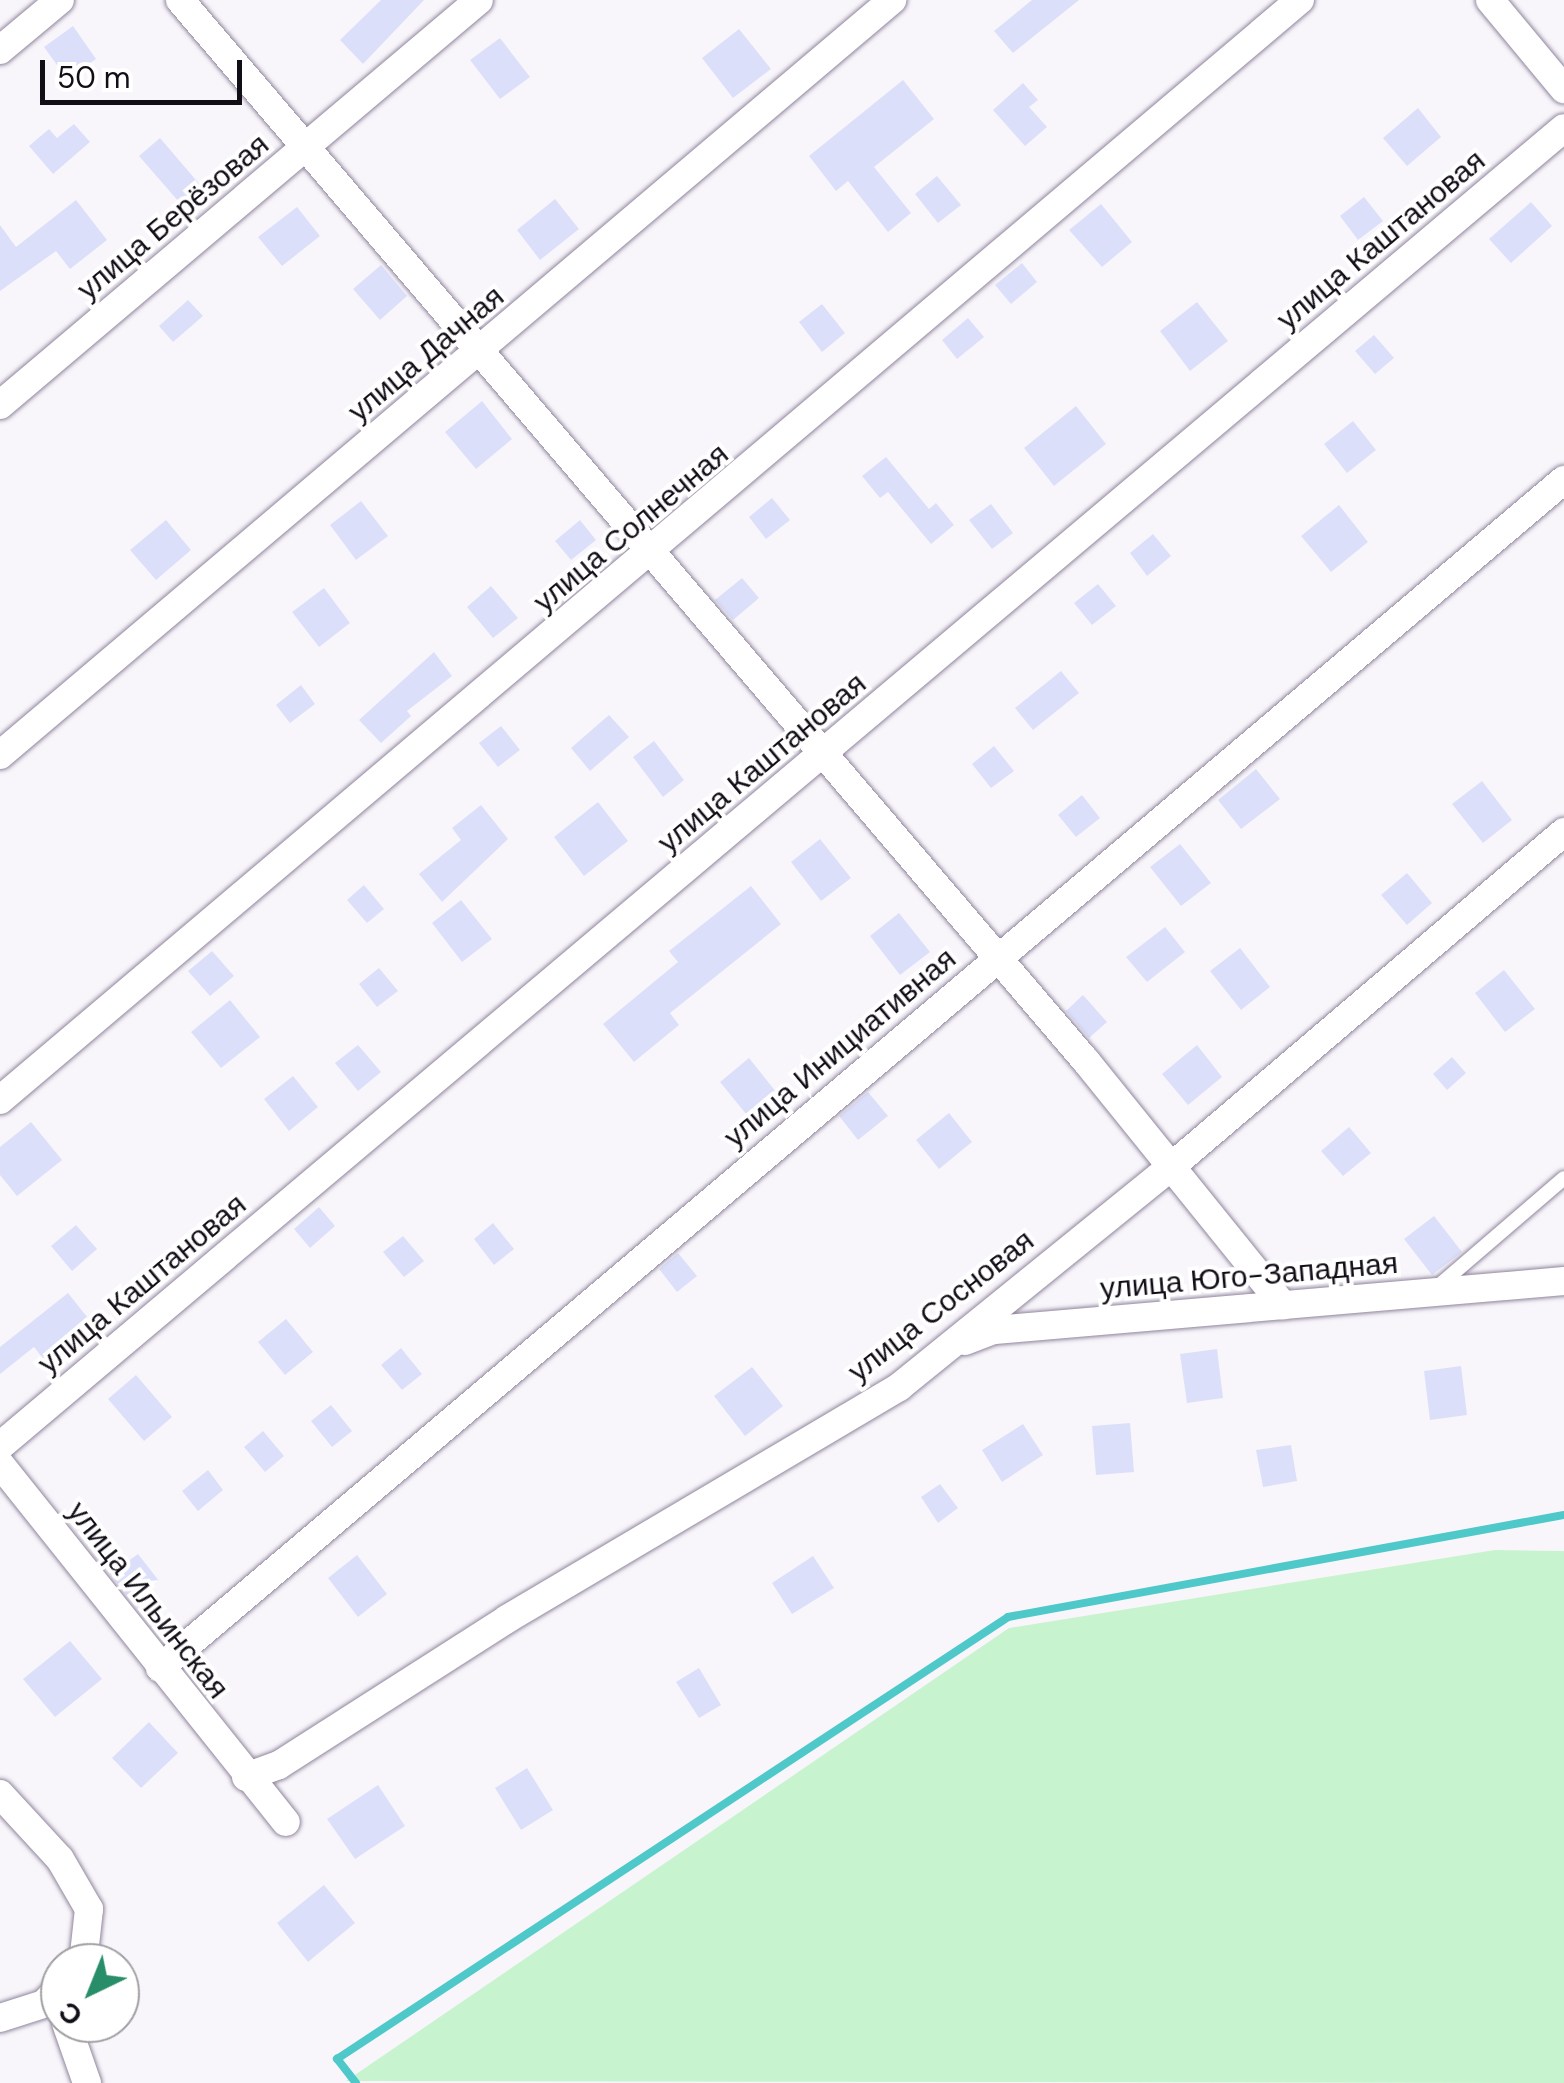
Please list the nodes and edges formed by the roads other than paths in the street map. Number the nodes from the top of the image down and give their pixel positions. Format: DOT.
graph roads {
  1 [pos="60,0"];
  2 [pos="180,0"];
  3 [pos="479,0"];
  4 [pos="892,0"];
  5 [pos="1300,0"];
  6 [pos="1490,0"];
  7 [pos="0,50"];
  8 [pos="1564,89"];
  9 [pos="1564,128"];
  10 [pos="305,149"];
  11 [pos="479,352"];
  12 [pos="0,405"];
  13 [pos="1564,480"];
  14 [pos="652,554"];
  15 [pos="0,755"];
  16 [pos="821,756"];
  17 [pos="1564,832"];
  18 [pos="994,960"];
  19 [pos="0,1100"];
  20 [pos="1172,1166"];
  21 [pos="1564,1178"];
  22 [pos="1564,1280"];
  23 [pos="1431,1292"];
  24 [pos="1282,1305"];
  25 [pos="943,1349"];
  26 [pos="0,1446"];
  27 [pos="0,1464"];
  28 [pos="160,1668"];
  29 [pos="246,1777"];
  30 [pos="0,1794"];
  31 [pos="286,1822"];
  32 [pos="85,1943"];
  33 [pos="40,2005"];
  34 [pos="0,2018"];
  35 [pos="73,2043"];
  36 [pos="86,2083"];
  1 -- 7 [label="street"];
  2 -- 10 [label="street"];
  3 -- 10 [label="street, улица Берёзовая"];
  4 -- 11 [label="street, улица Дачная"];
  5 -- 14 [label="street, улица Солнечная"];
  6 -- 8 [label="street"];
  9 -- 16 [label="street, улица Каштановая"];
  10 -- 11 [label="street"];
  10 -- 12 [label="street, улица Берёзовая"];
  11 -- 14 [label="street"];
  11 -- 15 [label="street, улица Дачная"];
  13 -- 18 [label="street, улица Инициативная"];
  14 -- 16 [label="street"];
  14 -- 19 [label="street, улица Солнечная"];
  16 -- 18 [label="street"];
  16 -- 26 [label="street, улица Каштановая"];
  17 -- 20 [label="street, улица Сосновая"];
  18 -- 20 [label="street"];
  18 -- 28 [label="street, улица Инициативная"];
  20 -- 24 [label="street"];
  20 -- 25 [label="street, улица Сосновая"];
  21 -- 23 [label="lane"];
  22 -- 23 [label="street, улица Юго-Западная"];
  23 -- 24 [label="street, улица Юго-Западная"];
  24 -- 25 [label="street, улица Юго-Западная"];
  25 -- 29 [label="street, улица Сосновая"];
  27 -- 28 [label="street, улица Ильинская"];
  28 -- 29 [label="street, улица Ильинская"];
  29 -- 31 [label="street, улица Ильинская"];
  30 -- 32 [label="street"];
  33 -- 34 [label="street"];
  35 -- 36 [label="street"];
}
